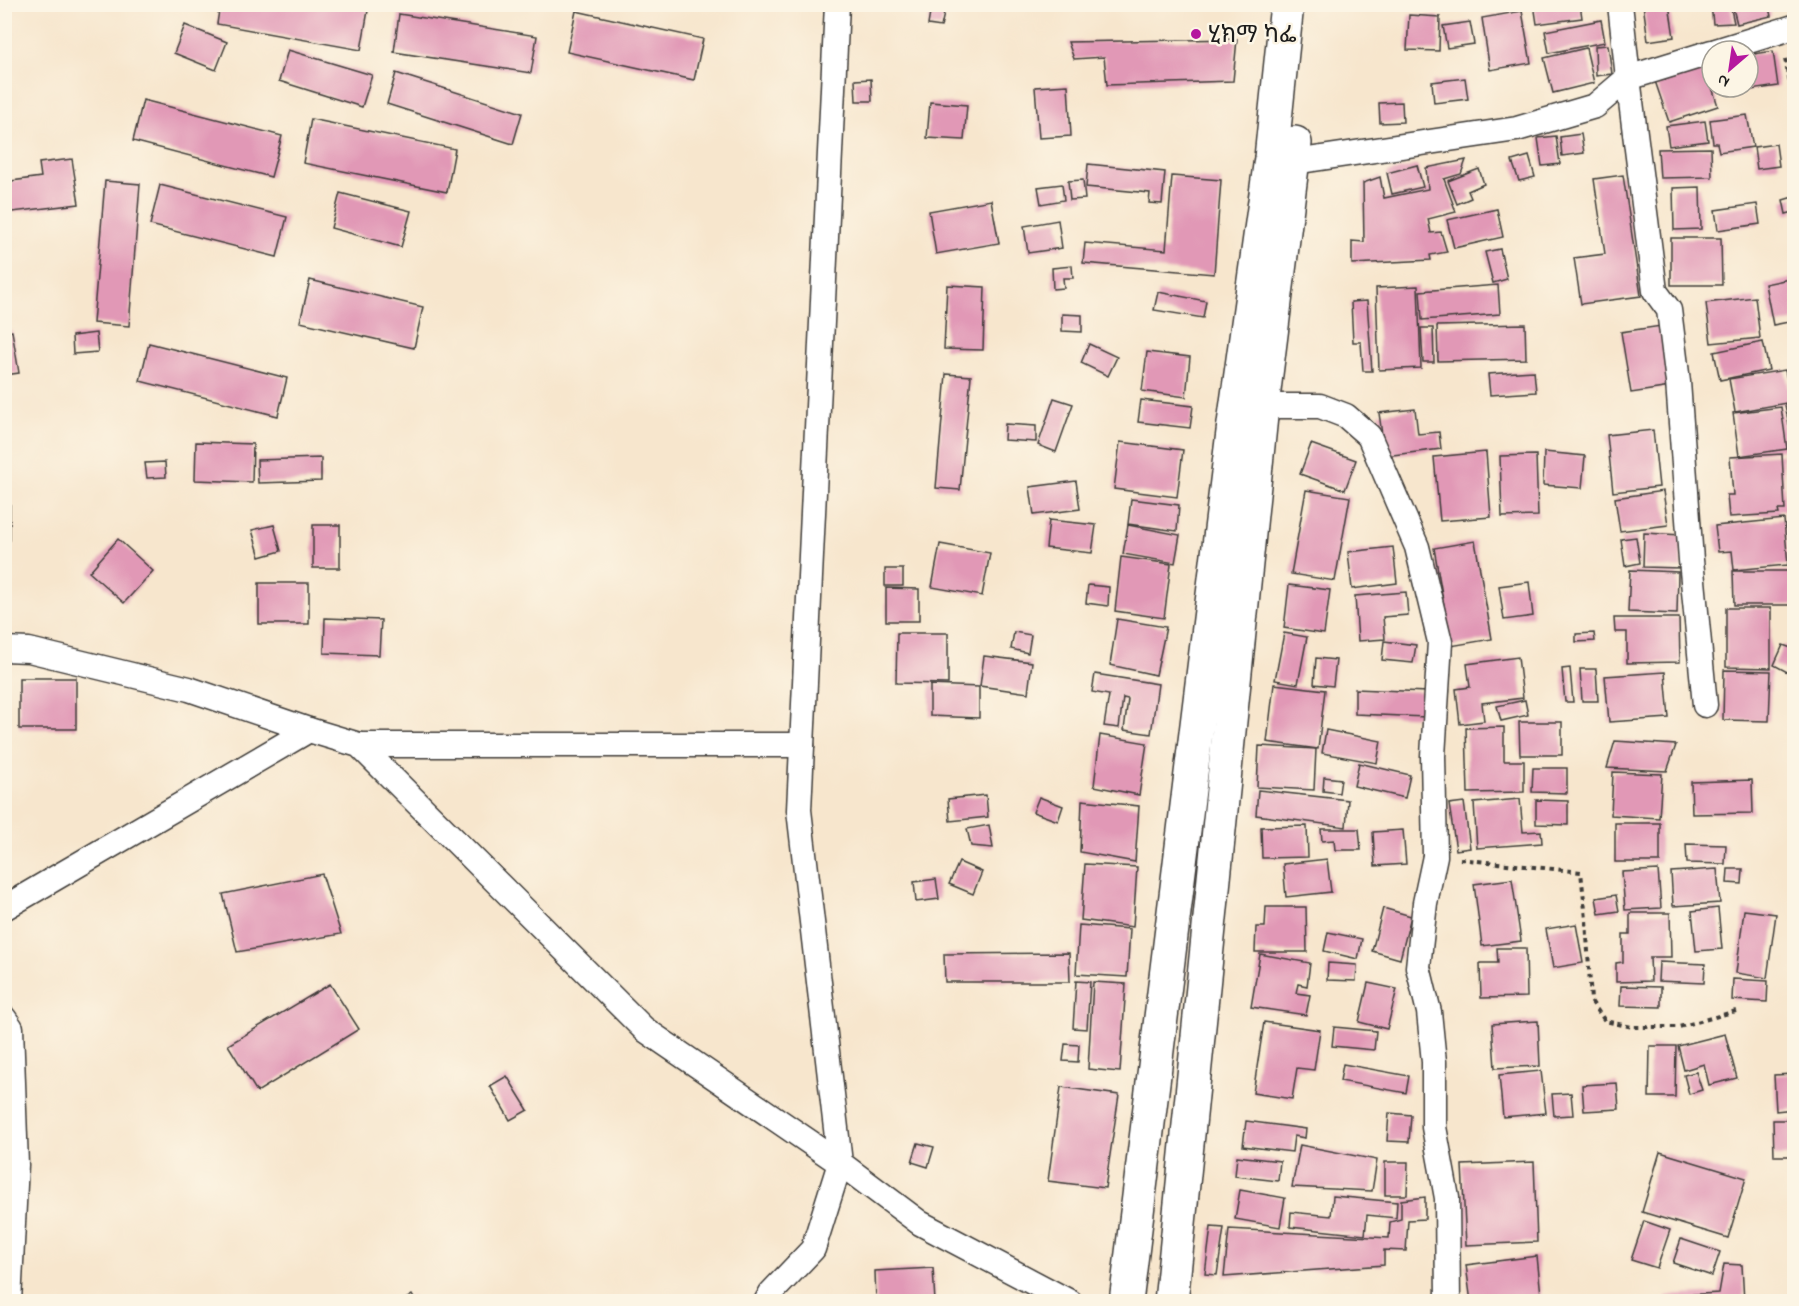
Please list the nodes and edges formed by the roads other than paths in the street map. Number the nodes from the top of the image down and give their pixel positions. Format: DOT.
graph roads {
  1 [pos="837,4"];
  2 [pos="1287,4"];
  3 [pos="1307,4"];
  4 [pos="1620,4"];
  5 [pos="1787,29"];
  6 [pos="1755,39"];
  7 [pos="1700,56"];
  8 [pos="1628,78"];
  9 [pos="1294,162"];
  10 [pos="1262,406"];
  11 [pos="1234,424"];
  12 [pos="4,649"];
  13 [pos="1705,705"];
  14 [pos="309,730"];
  15 [pos="359,745"];
  16 [pos="802,745"];
  17 [pos="4,908"];
  18 [pos="4,1018"];
  19 [pos="840,1163"];
  20 [pos="10,1164"];
  21 [pos="9,1302"];
  22 [pos="766,1302"];
  23 [pos="1070,1302"];
  24 [pos="1126,1302"];
  25 [pos="1171,1302"];
  26 [pos="1448,1302"];
  1 -- 16 [label="street"];
  2 -- 11 [label="main road"];
  3 -- 9 [label="main road"];
  4 -- 8 [label="street"];
  5 -- 6 [label="street"];
  7 -- 8 [label="street"];
  8 -- 9 [label="street"];
  8 -- 13 [label="street"];
  9 -- 10 [label="main road"];
  10 -- 11 [label="street"];
  10 -- 25 [label="main road"];
  10 -- 26 [label="street"];
  11 -- 24 [label="main road"];
  12 -- 14 [label="street"];
  14 -- 15 [label="street"];
  14 -- 17 [label="street"];
  15 -- 16 [label="street"];
  15 -- 19 [label="street"];
  16 -- 19 [label="street"];
  18 -- 20 [label="street"];
  19 -- 22 [label="street"];
  19 -- 23 [label="street"];
  20 -- 21 [label="street"];
}
